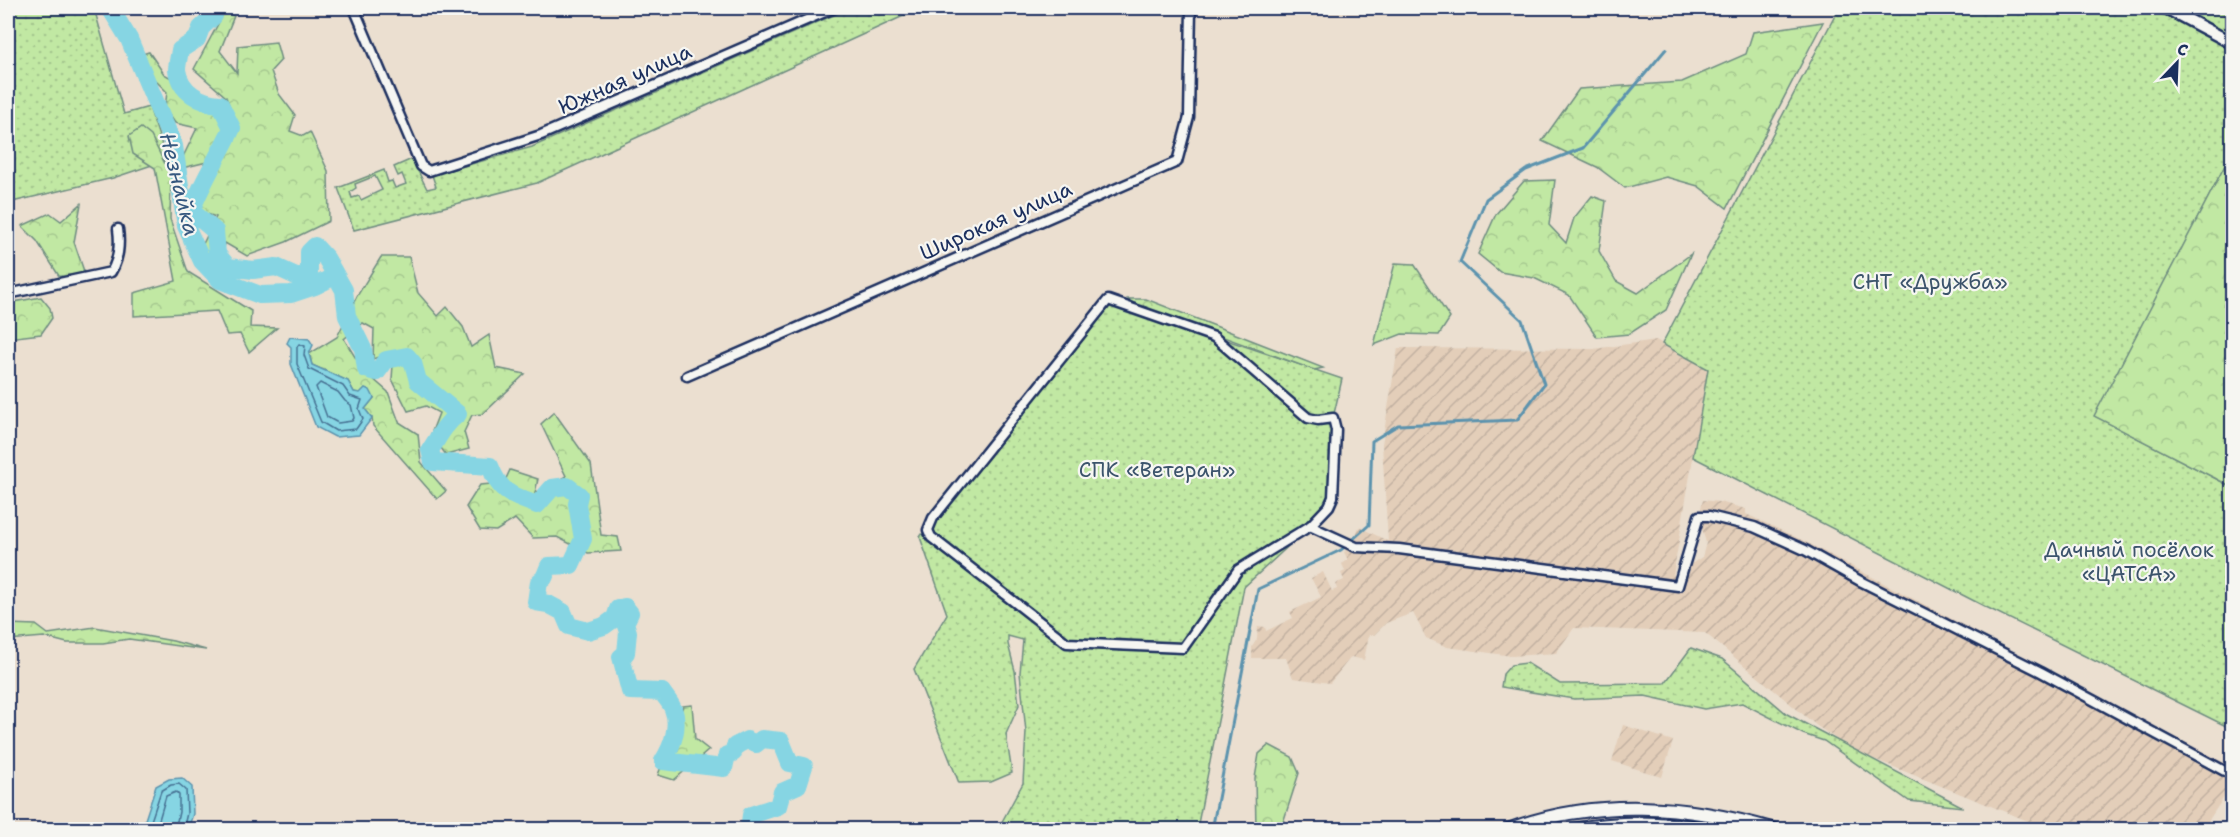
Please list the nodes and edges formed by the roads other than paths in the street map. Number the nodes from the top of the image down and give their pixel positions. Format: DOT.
graph roads {
  1 [pos="354,8"];
  2 [pos="834,8"];
  3 [pos="1191,8"];
  4 [pos="2166,8"];
  5 [pos="2232,43"];
  6 [pos="118,229"];
  7 [pos="8,294"];
  8 [pos="687,376"];
  9 [pos="1310,526"];
  10 [pos="2232,775"];
  11 [pos="1508,830"];
  12 [pos="1573,830"];
  13 [pos="1710,830"];
  14 [pos="1775,830"];
  1 -- 2 [label="street, Южная улица"];
  3 -- 8 [label="street, Широкая улица"];
  4 -- 5 [label="street"];
  6 -- 7 [label="street"];
  9 -- 9 [label="street"];
  9 -- 10 [label="street"];
  11 -- 14 [label="main road"];
  12 -- 13 [label="main road"];
}
